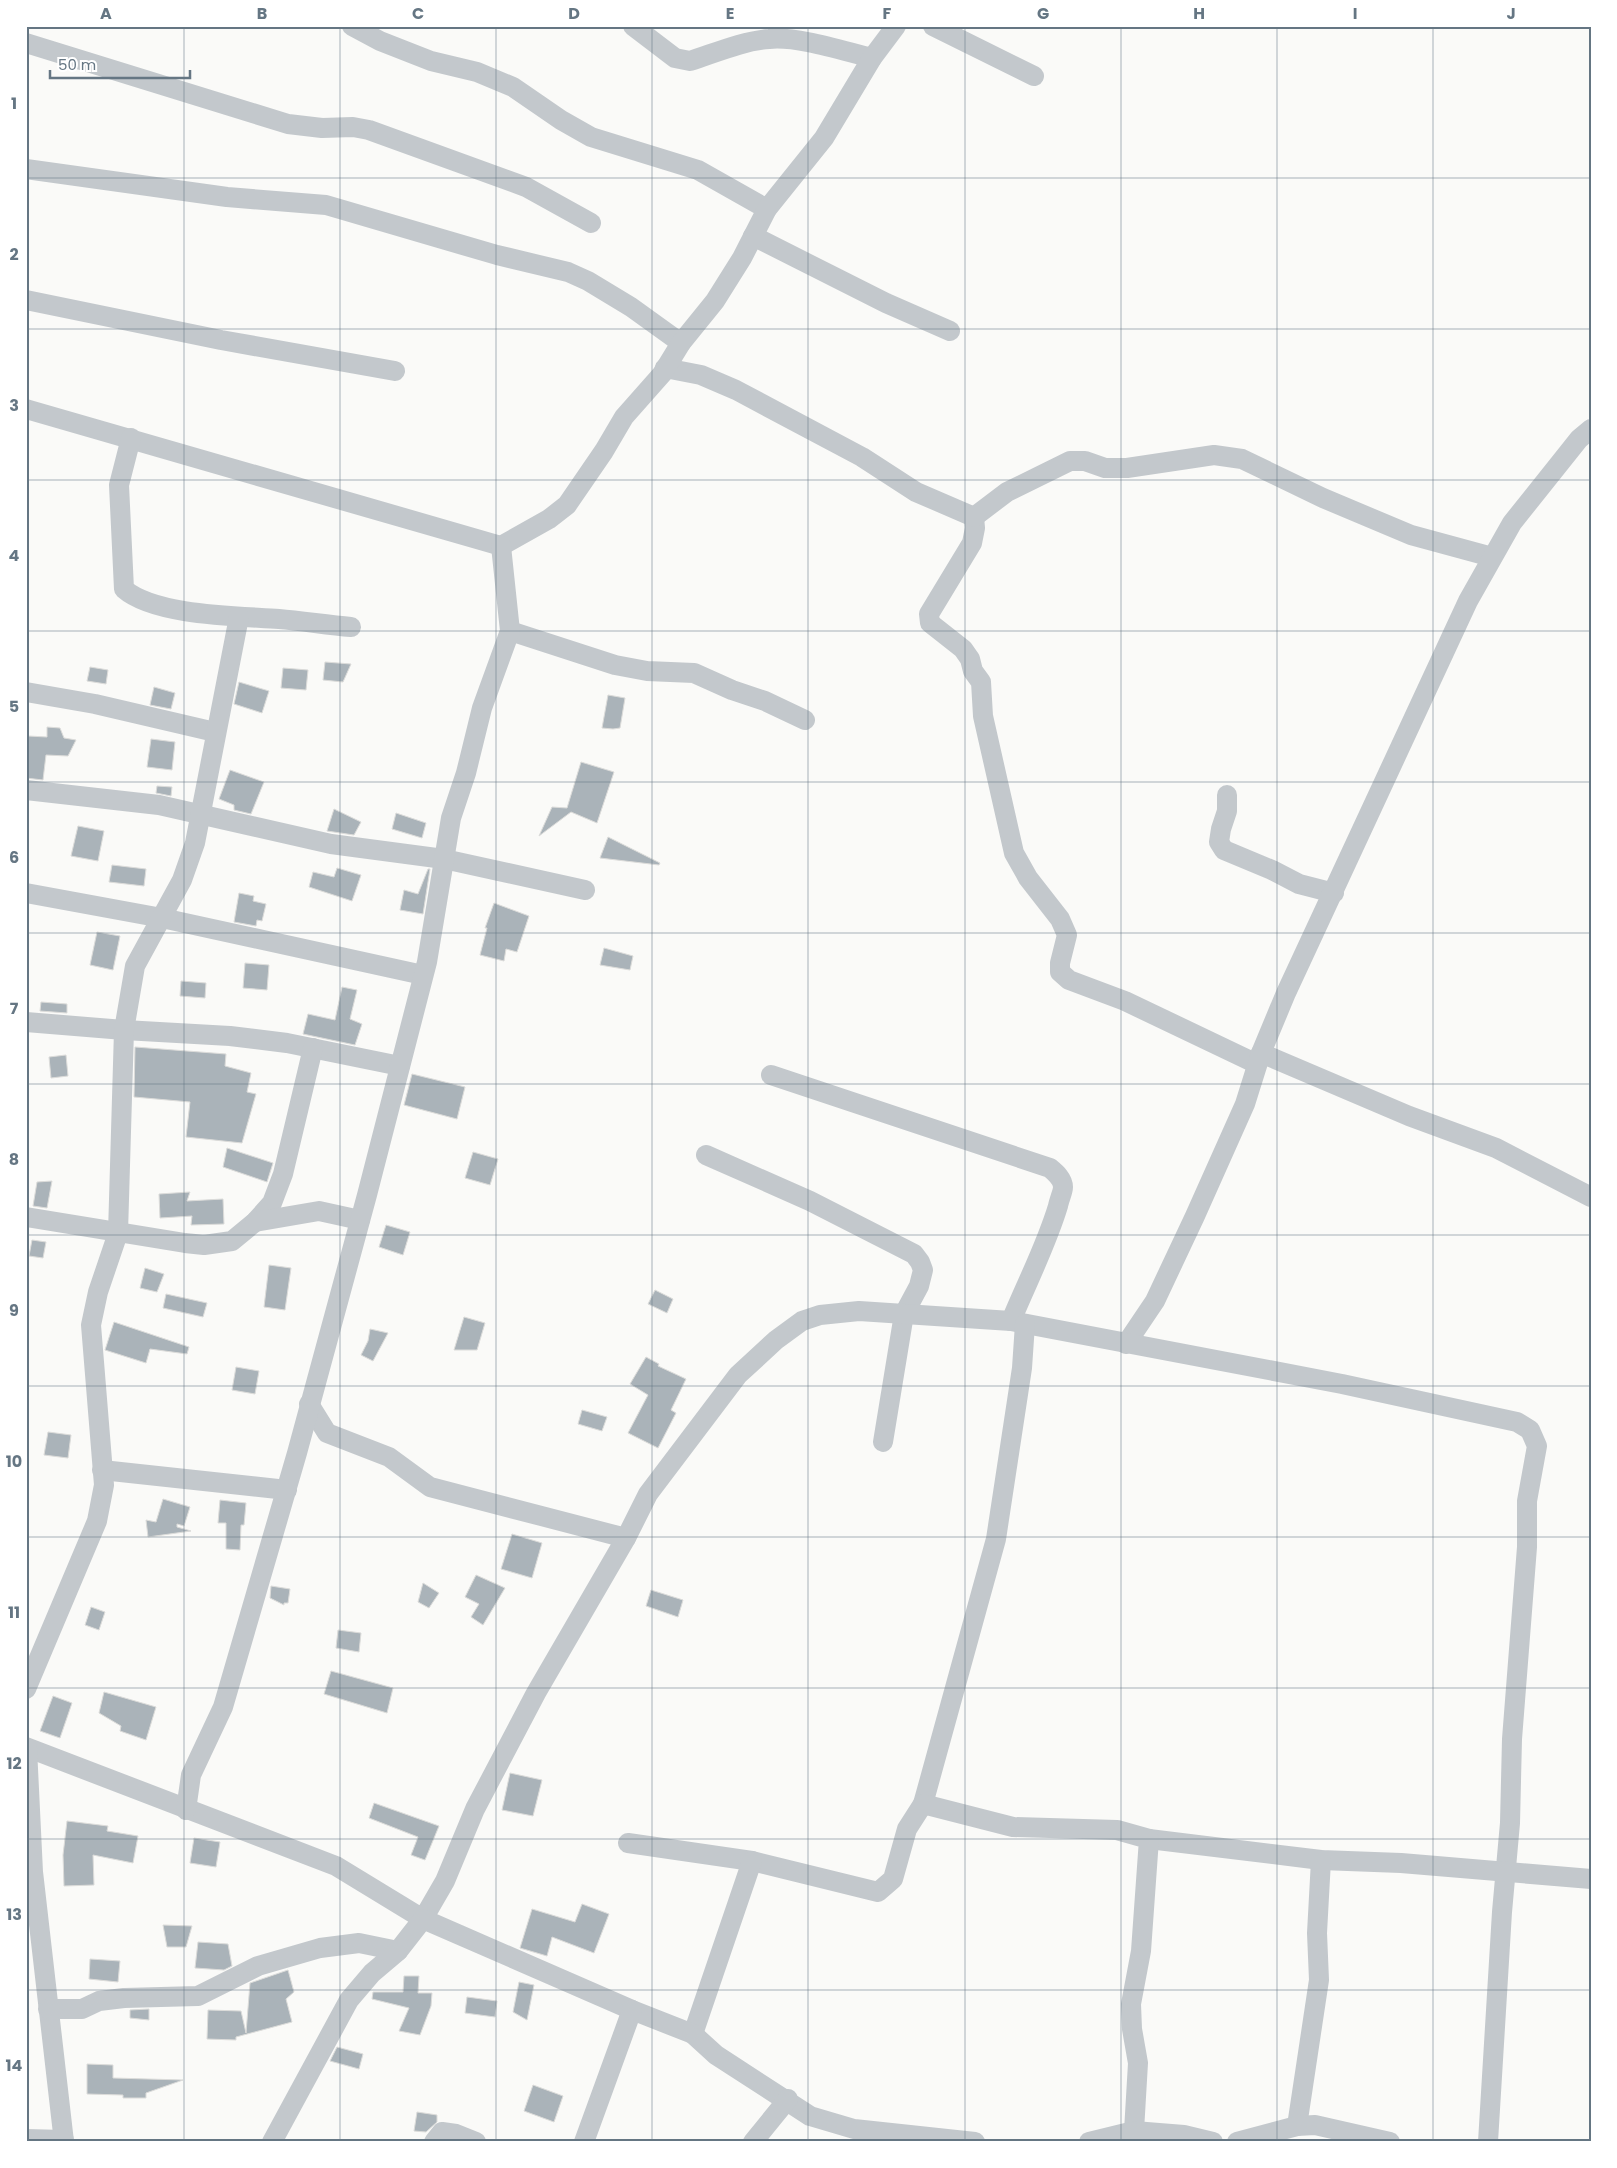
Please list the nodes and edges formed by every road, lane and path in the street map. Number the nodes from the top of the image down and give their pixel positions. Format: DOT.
graph roads {
  1 [pos="352,26"];
  2 [pos="896,26"];
  3 [pos="933,26"];
  4 [pos="641,29"];
  5 [pos="26,43"];
  6 [pos="872,58"];
  7 [pos="1034,76"];
  8 [pos="26,169"];
  9 [pos="767,209"];
  10 [pos="591,223"];
  11 [pos="753,236"];
  12 [pos="26,300"];
  13 [pos="950,331"];
  14 [pos="682,343"];
  15 [pos="666,368"];
  16 [pos="394,370"];
  17 [pos="26,409"];
  18 [pos="1591,429"];
  19 [pos="131,438"];
  20 [pos="974,517"];
  21 [pos="501,546"];
  22 [pos="1492,556"];
  23 [pos="239,617"];
  24 [pos="351,628"];
  25 [pos="510,631"];
  26 [pos="26,692"];
  27 [pos="805,720"];
  28 [pos="215,732"];
  29 [pos="26,790"];
  30 [pos="1227,795"];
  31 [pos="201,816"];
  32 [pos="444,859"];
  33 [pos="585,890"];
  34 [pos="26,893"];
  35 [pos="1334,893"];
  36 [pos="162,918"];
  37 [pos="423,975"];
  38 [pos="26,1022"];
  39 [pos="124,1030"];
  40 [pos="313,1048"];
  41 [pos="1259,1059"];
  42 [pos="400,1066"];
  43 [pos="772,1075"];
  44 [pos="706,1155"];
  45 [pos="1591,1197"];
  46 [pos="26,1217"];
  47 [pos="360,1220"];
  48 [pos="255,1222"];
  49 [pos="118,1233"];
  50 [pos="904,1314"];
  51 [pos="1018,1322"];
  52 [pos="1126,1344"];
  53 [pos="309,1404"];
  54 [pos="327,1433"];
  55 [pos="883,1442"];
  56 [pos="297,1452"];
  57 [pos="102,1470"];
  58 [pos="286,1490"];
  59 [pos="626,1538"];
  60 [pos="26,1689"];
  61 [pos="26,1747"];
  62 [pos="923,1804"];
  63 [pos="186,1810"];
  64 [pos="1149,1839"];
  65 [pos="628,1843"];
  66 [pos="1321,1860"];
  67 [pos="752,1861"];
  68 [pos="1506,1872"];
  69 [pos="1591,1879"];
  70 [pos="423,1919"];
  71 [pos="398,1951"];
  72 [pos="48,2008"];
  73 [pos="632,2010"];
  74 [pos="693,2034"];
  75 [pos="788,2099"];
  76 [pos="1297,2126"];
  77 [pos="1134,2131"];
  78 [pos="26,2139"];
  79 [pos="64,2141"];
  80 [pos="272,2142"];
  81 [pos="434,2142"];
  82 [pos="476,2142"];
  83 [pos="584,2142"];
  84 [pos="753,2142"];
  85 [pos="975,2142"];
  86 [pos="1088,2142"];
  87 [pos="1213,2142"];
  88 [pos="1237,2142"];
  89 [pos="1390,2142"];
  90 [pos="1488,2142"];
  1 -- 9 [label="street"];
  2 -- 6 [label="street"];
  3 -- 7 [label="street"];
  4 -- 6 [label="street"];
  5 -- 10 [label="street"];
  6 -- 9 [label="street"];
  8 -- 14 [label="street"];
  9 -- 11 [label="street"];
  11 -- 13 [label="street"];
  11 -- 14 [label="street"];
  12 -- 16 [label="street"];
  14 -- 15 [label="street"];
  15 -- 20 [label="street"];
  15 -- 21 [label="street"];
  17 -- 19 [label="street"];
  18 -- 22 [label="street"];
  19 -- 21 [label="street"];
  19 -- 23 [label="street"];
  20 -- 22 [label="street"];
  20 -- 41 [label="street"];
  21 -- 25 [label="street"];
  22 -- 35 [label="street"];
  23 -- 24 [label="street"];
  23 -- 28 [label="street"];
  25 -- 27 [label="street"];
  25 -- 32 [label="street"];
  26 -- 28 [label="street"];
  28 -- 31 [label="street"];
  29 -- 31 [label="street"];
  30 -- 35 [label="street"];
  31 -- 32 [label="street"];
  31 -- 36 [label="street"];
  32 -- 33 [label="street"];
  32 -- 37 [label="street"];
  34 -- 36 [label="street"];
  35 -- 41 [label="street"];
  36 -- 37 [label="street"];
  36 -- 39 [label="street"];
  37 -- 42 [label="street"];
  38 -- 39 [label="street"];
  39 -- 40 [label="street"];
  39 -- 49 [label="street"];
  40 -- 42 [label="street"];
  40 -- 48 [label="street"];
  41 -- 45 [label="street"];
  41 -- 52 [label="street"];
  42 -- 47 [label="street"];
  43 -- 51 [label="street"];
  44 -- 50 [label="street"];
  46 -- 49 [label="street"];
  47 -- 48 [label="street"];
  47 -- 53 [label="street"];
  48 -- 49 [label="street"];
  49 -- 57 [label="street"];
  50 -- 51 [label="street"];
  50 -- 55 [label="street"];
  50 -- 59 [label="street"];
  51 -- 52 [label="street"];
  51 -- 62 [label="street"];
  52 -- 68 [label="street"];
  53 -- 54 [label="street"];
  53 -- 56 [label="street"];
  54 -- 56 [label="street"];
  54 -- 59 [label="street"];
  56 -- 58 [label="street"];
  57 -- 58 [label="street"];
  57 -- 60 [label="street"];
  58 -- 63 [label="street"];
  59 -- 70 [label="street"];
  61 -- 63 [label="street"];
  61 -- 72 [label="street"];
  62 -- 64 [label="street"];
  62 -- 67 [label="street"];
  63 -- 70 [label="street"];
  64 -- 66 [label="street"];
  64 -- 77 [label="street"];
  65 -- 67 [label="street"];
  66 -- 68 [label="street"];
  66 -- 76 [label="street"];
  67 -- 74 [label="street"];
  68 -- 69 [label="street"];
  68 -- 90 [label="street"];
  70 -- 71 [label="street"];
  70 -- 73 [label="street"];
  71 -- 72 [label="street"];
  71 -- 80 [label="street"];
  72 -- 79 [label="street"];
  73 -- 74 [label="street"];
  73 -- 83 [label="street"];
  74 -- 75 [label="street"];
  75 -- 84 [label="street"];
  75 -- 85 [label="street"];
  76 -- 88 [label="street"];
  76 -- 89 [label="street"];
  77 -- 86 [label="street"];
  77 -- 87 [label="street"];
  78 -- 79 [label="street"];
  81 -- 82 [label="street"];
}
